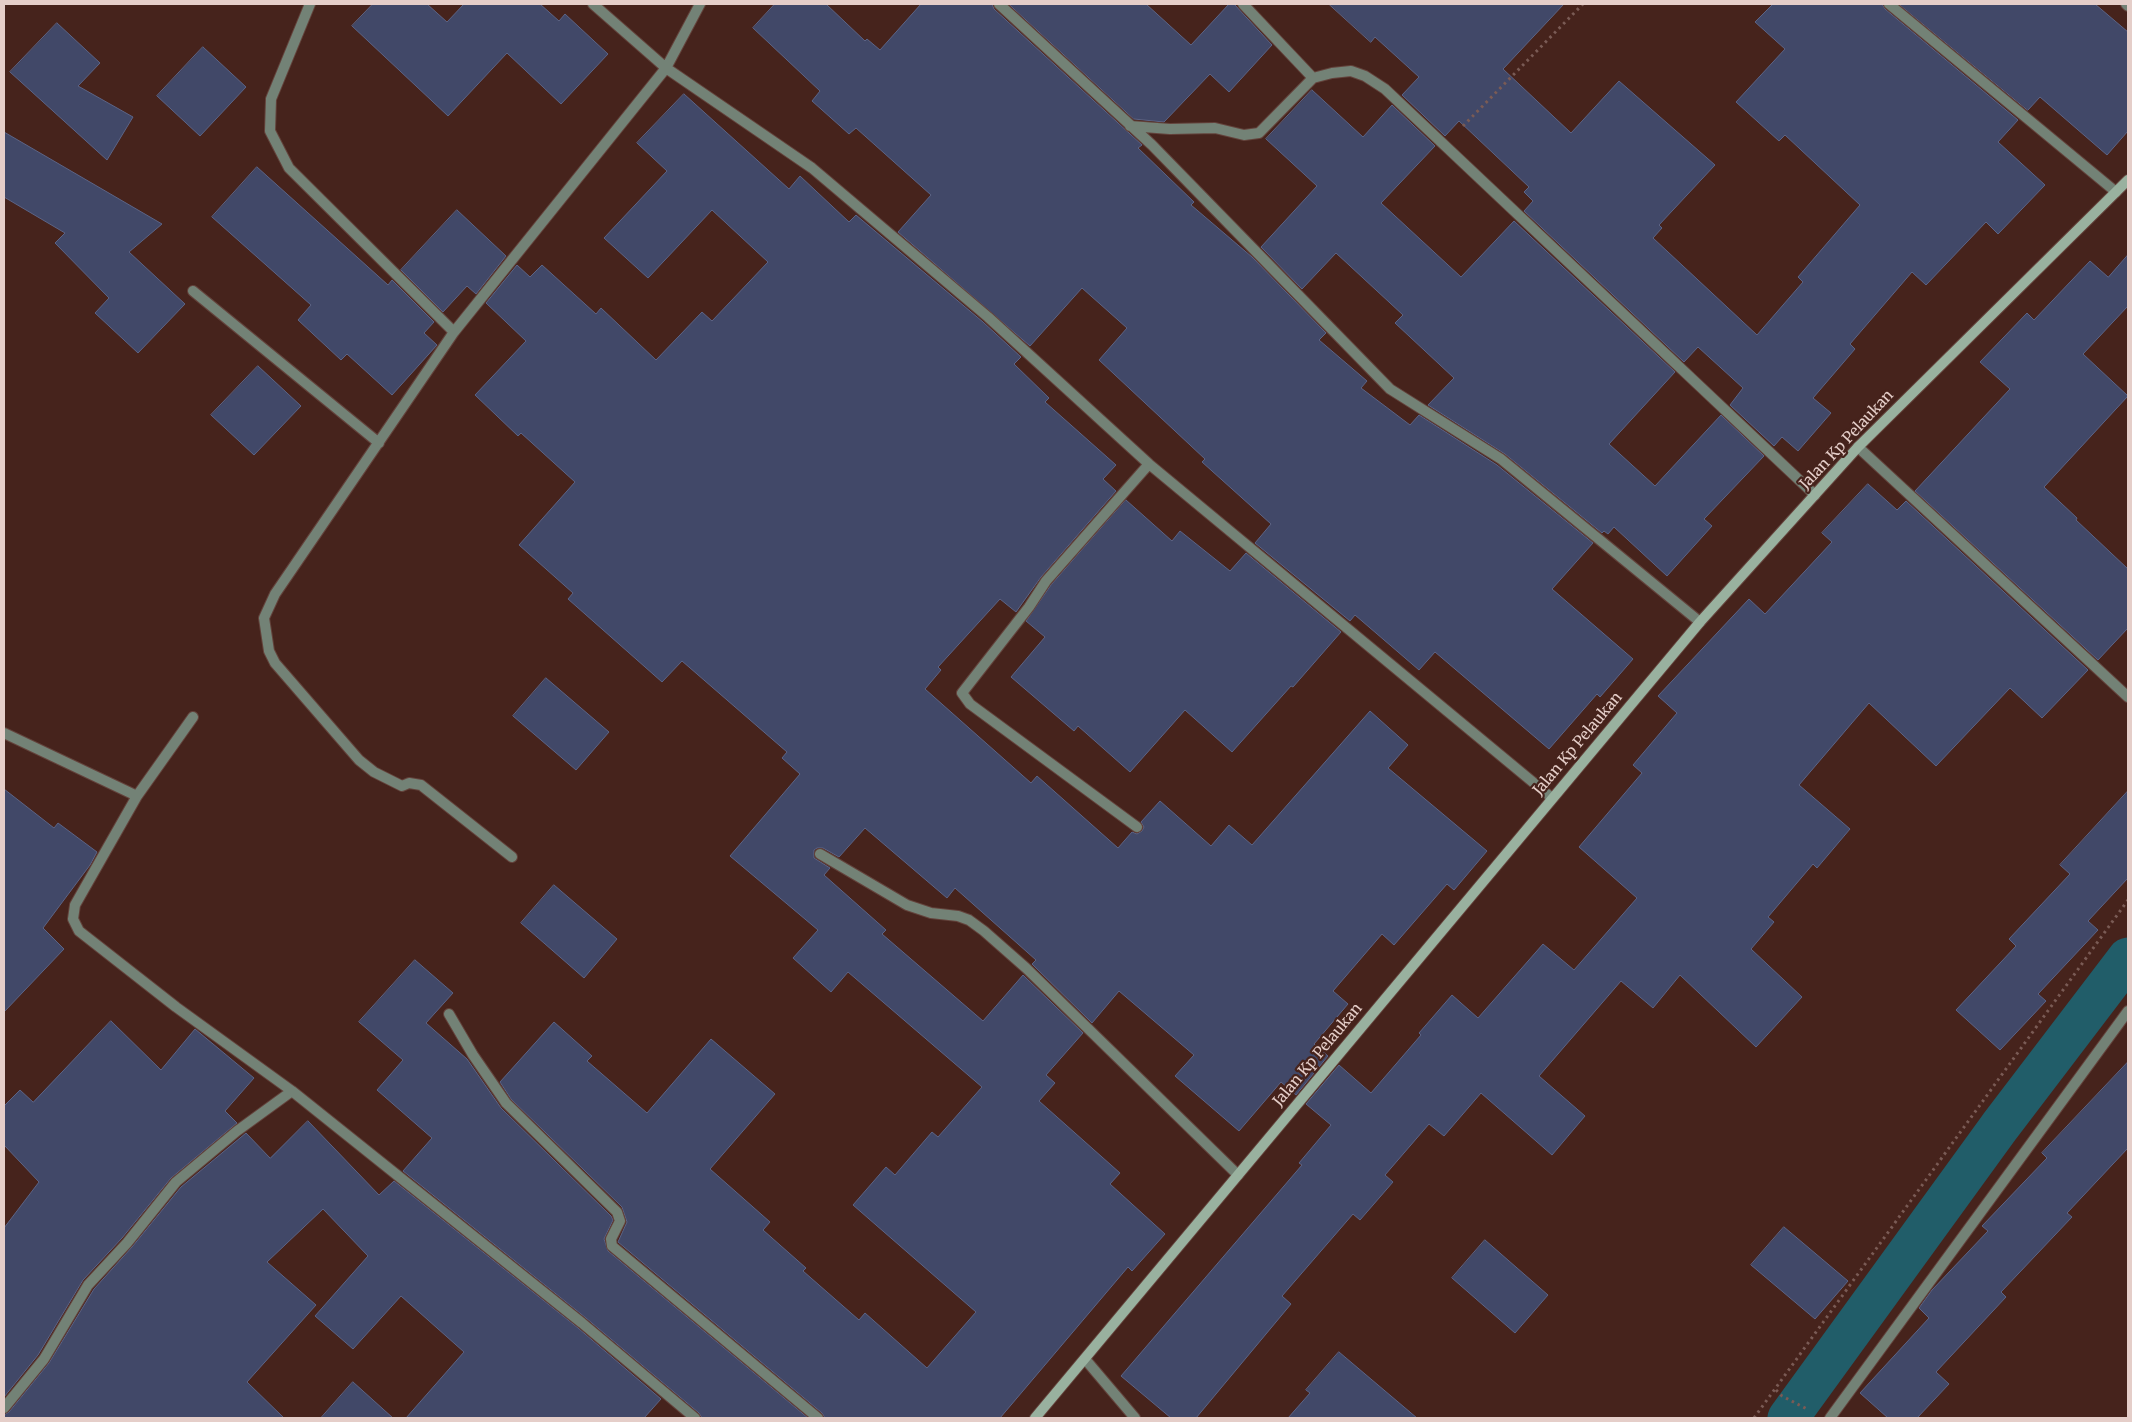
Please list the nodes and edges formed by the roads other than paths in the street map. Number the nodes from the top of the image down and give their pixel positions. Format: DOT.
graph roads {
  1 [pos="310,4"];
  2 [pos="593,4"];
  3 [pos="700,4"];
  4 [pos="999,4"];
  5 [pos="1243,4"];
  6 [pos="1889,4"];
  7 [pos="666,68"];
  8 [pos="1313,78"];
  9 [pos="1130,126"];
  10 [pos="2128,180"];
  11 [pos="2116,192"];
  12 [pos="193,291"];
  13 [pos="454,332"];
  14 [pos="379,443"];
  15 [pos="1858,447"];
  16 [pos="1149,464"];
  17 [pos="1815,495"];
  18 [pos="1700,622"];
  19 [pos="2128,697"];
  20 [pos="193,717"];
  21 [pos="4,733"];
  22 [pos="137,796"];
  23 [pos="1552,798"];
  24 [pos="1137,826"];
  25 [pos="820,854"];
  26 [pos="512,857"];
  27 [pos="2128,1010"];
  28 [pos="449,1014"];
  29 [pos="292,1091"];
  30 [pos="1238,1175"];
  31 [pos="1085,1359"];
  32 [pos="4,1408"];
  33 [pos="695,1418"];
  34 [pos="818,1418"];
  35 [pos="1034,1418"];
  36 [pos="1135,1418"];
  37 [pos="1830,1418"];
  1 -- 13 [label="street"];
  2 -- 7 [label="street"];
  3 -- 7 [label="street"];
  4 -- 9 [label="street"];
  5 -- 8 [label="street"];
  6 -- 11 [label="street"];
  7 -- 13 [label="street"];
  7 -- 16 [label="street"];
  8 -- 9 [label="street"];
  8 -- 17 [label="street"];
  9 -- 18 [label="street"];
  10 -- 11 [label="street, Jalan Kp Pelaukan"];
  11 -- 15 [label="street, Jalan Kp Pelaukan"];
  12 -- 14 [label="street"];
  13 -- 14 [label="street"];
  14 -- 26 [label="street"];
  15 -- 17 [label="street, Jalan Kp Pelaukan"];
  15 -- 19 [label="street"];
  16 -- 23 [label="street"];
  16 -- 24 [label="street"];
  17 -- 18 [label="street, Jalan Kp Pelaukan"];
  18 -- 23 [label="street, Jalan Kp Pelaukan"];
  20 -- 22 [label="street"];
  21 -- 22 [label="street"];
  22 -- 29 [label="street"];
  23 -- 30 [label="street, Jalan Kp Pelaukan"];
  25 -- 30 [label="street"];
  27 -- 37 [label="street"];
  28 -- 34 [label="street"];
  29 -- 32 [label="street"];
  29 -- 33 [label="street"];
  30 -- 31 [label="street, Jalan Kp Pelaukan"];
  31 -- 35 [label="street, Jalan Kp Pelaukan"];
  31 -- 36 [label="street"];
}
